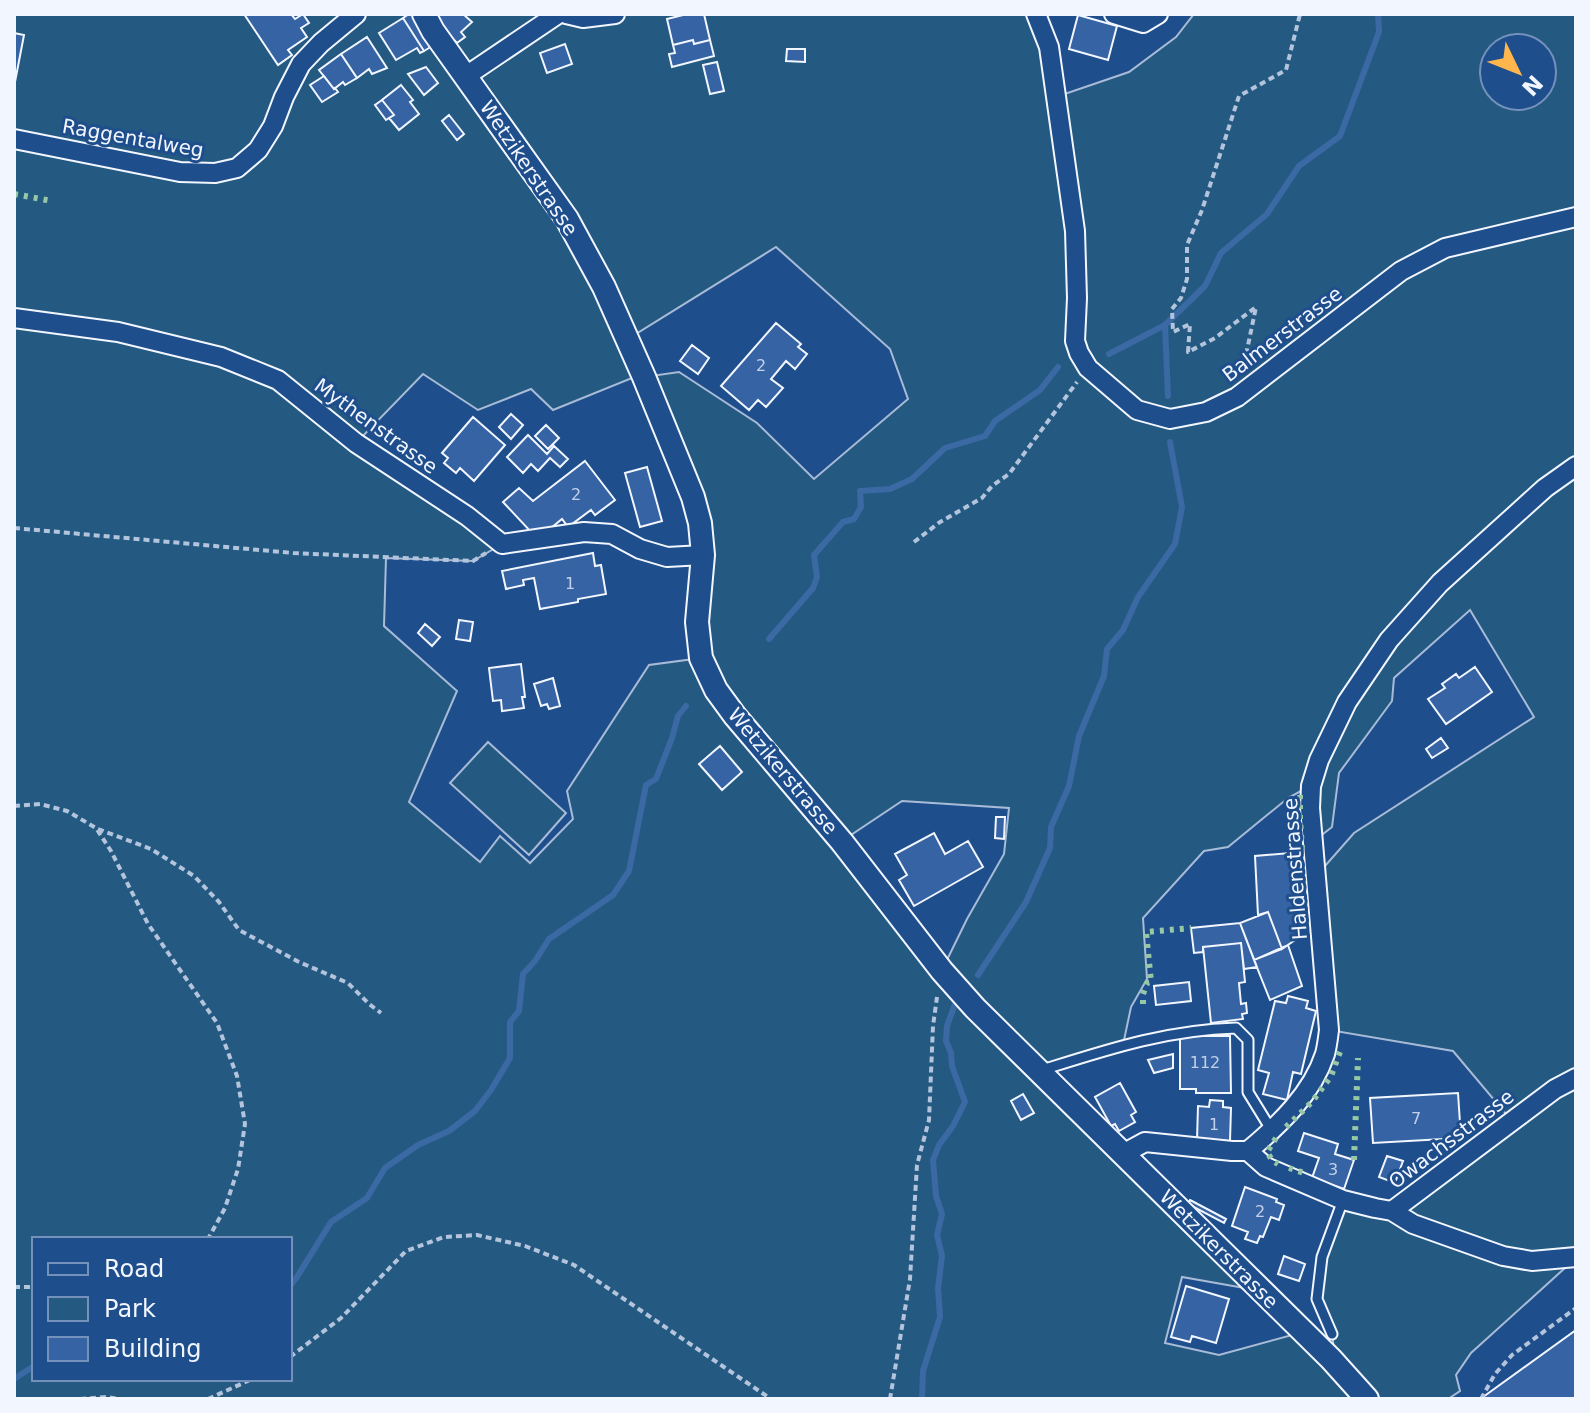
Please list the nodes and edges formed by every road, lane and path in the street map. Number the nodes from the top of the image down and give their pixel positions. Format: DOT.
graph roads {
  1 [pos="356,14"];
  2 [pos="424,14"];
  3 [pos="558,14"];
  4 [pos="566,14"];
  5 [pos="615,14"];
  6 [pos="1036,14"];
  7 [pos="1114,14"];
  8 [pos="1158,14"];
  9 [pos="1300,14"];
  10 [pos="466,76"];
  11 [pos="14,139"];
  12 [pos="1576,217"];
  13 [pos="14,318"];
  14 [pos="1088,368"];
  15 [pos="1237,397"];
  16 [pos="1576,466"];
  17 [pos="14,528"];
  18 [pos="914,542"];
  19 [pos="502,544"];
  20 [pos="703,555"];
  21 [pos="14,806"];
  22 [pos="96,828"];
  23 [pos="942,971"];
  24 [pos="381,1013"];
  25 [pos="1039,1071"];
  26 [pos="1576,1078"];
  27 [pos="1272,1131"];
  28 [pos="1248,1151"];
  29 [pos="1123,1154"];
  30 [pos="1343,1200"];
  31 [pos="1392,1211"];
  32 [pos="209,1237"];
  33 [pos="1576,1257"];
  34 [pos="1576,1308"];
  35 [pos="1332,1334"];
  36 [pos="292,1355"];
  37 [pos="248,1381"];
  38 [pos="80,1399"];
  39 [pos="120,1399"];
  40 [pos="208,1399"];
  41 [pos="771,1399"];
  42 [pos="890,1399"];
  43 [pos="1367,1399"];
  44 [pos="1481,1399"];
  1 -- 11 [label="street, Raggentalweg"];
  2 -- 10 [label="street, Wetzikerstrasse"];
  3 -- 10 [label="street"];
  4 -- 5 [label="street"];
  6 -- 14 [label="street"];
  7 -- 8 [label="street"];
  9 -- 15 [label="path"];
  10 -- 20 [label="street, Wetzikerstrasse"];
  12 -- 15 [label="street, Balmerstrasse"];
  13 -- 19 [label="street, Mythenstrasse"];
  14 -- 15 [label="street, Balmerstrasse"];
  14 -- 18 [label="path"];
  16 -- 27 [label="street, Haldenstrasse"];
  17 -- 19 [label="path"];
  19 -- 20 [label="street"];
  20 -- 23 [label="street, Wetzikerstrasse"];
  21 -- 22 [label="path"];
  22 -- 24 [label="path"];
  22 -- 32 [label="path"];
  23 -- 25 [label="street, Wetzikerstrasse"];
  23 -- 42 [label="path"];
  25 -- 27 [label="lane"];
  25 -- 29 [label="street, Wetzikerstrasse"];
  26 -- 31 [label="street, Owachsstrasse"];
  27 -- 28 [label="street, Haldenstrasse"];
  28 -- 29 [label="street"];
  28 -- 30 [label="street, Owachsstrasse"];
  29 -- 43 [label="street, Wetzikerstrasse"];
  30 -- 31 [label="street, Owachsstrasse"];
  30 -- 35 [label="lane"];
  31 -- 33 [label="street"];
  34 -- 44 [label="path"];
  36 -- 41 [label="path"];
  37 -- 40 [label="path"];
  38 -- 39 [label="path"];
}
